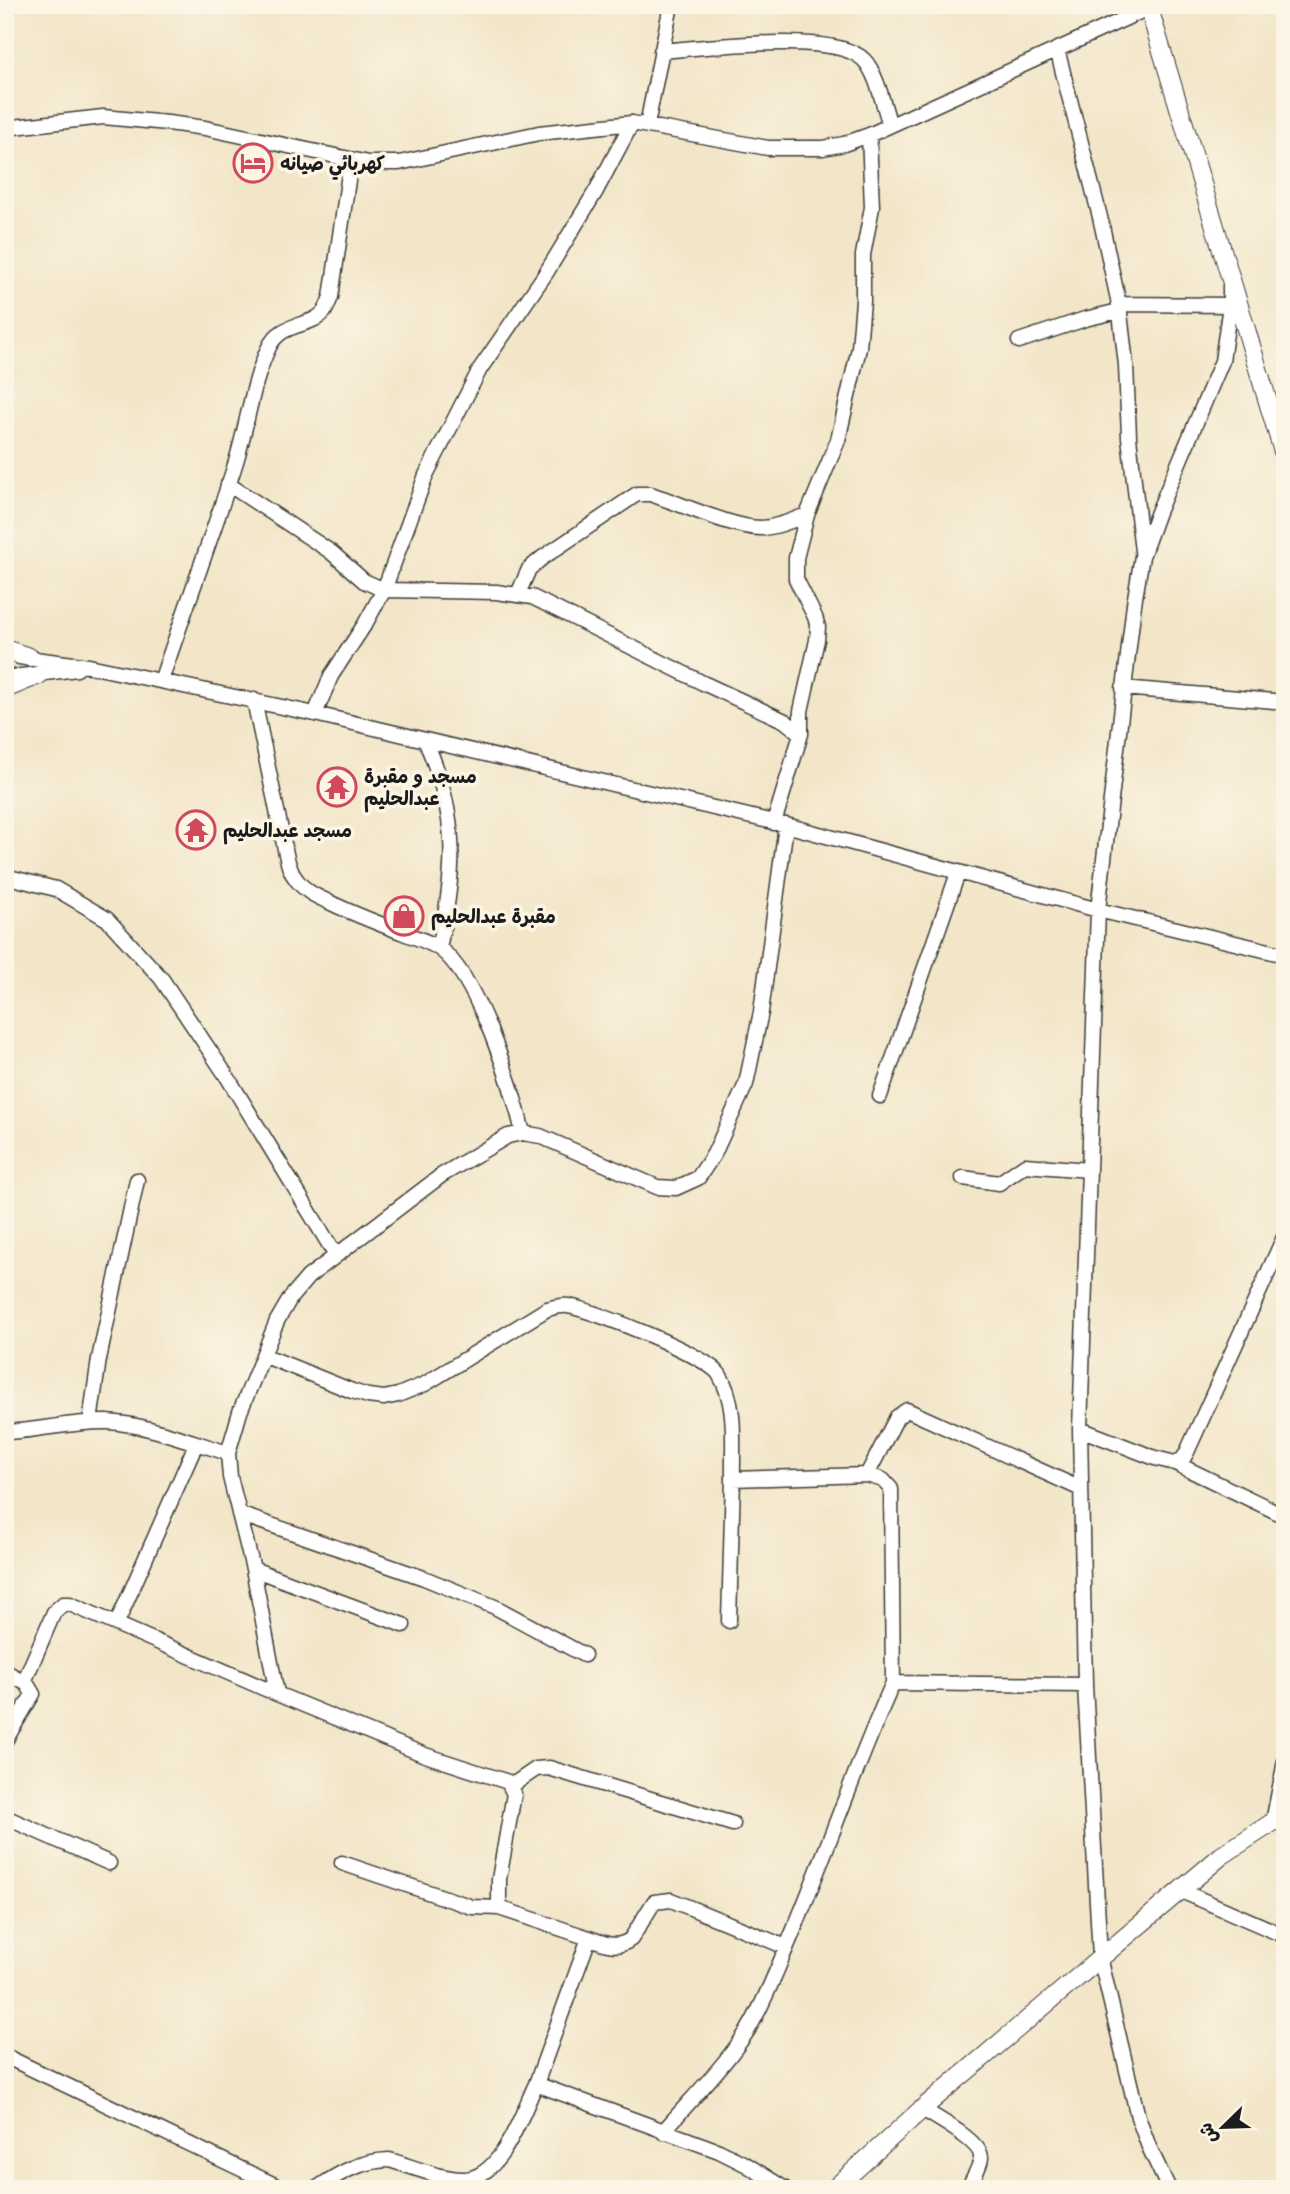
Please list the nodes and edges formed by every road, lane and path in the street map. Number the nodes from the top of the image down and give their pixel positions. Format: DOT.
graph roads {
  1 [pos="671,5"];
  2 [pos="1151,7"];
  3 [pos="1057,49"];
  4 [pos="661,51"];
  5 [pos="632,123"];
  6 [pos="647,125"];
  7 [pos="890,125"];
  8 [pos="5,128"];
  9 [pos="869,135"];
  10 [pos="351,160"];
  11 [pos="1230,281"];
  12 [pos="1230,305"];
  13 [pos="1119,308"];
  14 [pos="1019,341"];
  15 [pos="1285,458"];
  16 [pos="228,484"];
  17 [pos="807,515"];
  18 [pos="1142,556"];
  19 [pos="384,590"];
  20 [pos="518,594"];
  21 [pos="5,649"];
  22 [pos="5,656"];
  23 [pos="29,657"];
  24 [pos="89,666"];
  25 [pos="39,675"];
  26 [pos="5,678"];
  27 [pos="161,681"];
  28 [pos="1124,688"];
  29 [pos="5,689"];
  30 [pos="254,700"];
  31 [pos="1285,702"];
  32 [pos="315,714"];
  33 [pos="801,734"];
  34 [pos="426,742"];
  35 [pos="780,824"];
  36 [pos="958,873"];
  37 [pos="5,876"];
  38 [pos="1098,910"];
  39 [pos="439,948"];
  40 [pos="1285,955"];
  41 [pos="880,1096"];
  42 [pos="523,1133"];
  43 [pos="1089,1170"];
  44 [pos="963,1178"];
  45 [pos="137,1180"];
  46 [pos="1285,1235"];
  47 [pos="335,1254"];
  48 [pos="263,1354"];
  49 [pos="90,1422"];
  50 [pos="1080,1429"];
  51 [pos="5,1432"];
  52 [pos="196,1444"];
  53 [pos="228,1453"];
  54 [pos="1175,1463"];
  55 [pos="867,1475"];
  56 [pos="733,1479"];
  57 [pos="1081,1489"];
  58 [pos="239,1514"];
  59 [pos="1285,1516"];
  60 [pos="253,1569"];
  61 [pos="729,1621"];
  62 [pos="117,1623"];
  63 [pos="403,1625"];
  64 [pos="584,1655"];
  65 [pos="5,1671"];
  66 [pos="24,1682"];
  67 [pos="893,1683"];
  68 [pos="1085,1685"];
  69 [pos="277,1694"];
  70 [pos="5,1741"];
  71 [pos="1285,1761"];
  72 [pos="511,1786"];
  73 [pos="5,1817"];
  74 [pos="1279,1820"];
  75 [pos="733,1824"];
  76 [pos="108,1863"];
  77 [pos="342,1863"];
  78 [pos="1179,1890"];
  79 [pos="499,1908"];
  80 [pos="1285,1936"];
  81 [pos="589,1938"];
  82 [pos="786,1948"];
  83 [pos="1100,1957"];
  84 [pos="5,2056"];
  85 [pos="536,2084"];
  86 [pos="922,2109"];
  87 [pos="663,2132"];
  88 [pos="284,2189"];
  89 [pos="316,2189"];
  90 [pos="785,2189"];
  91 [pos="834,2189"];
  92 [pos="968,2189"];
  93 [pos="1169,2189"];
  1 -- 4 [label="street"];
  2 -- 3 [label="street"];
  2 -- 11 [label="street"];
  3 -- 7 [label="street"];
  3 -- 13 [label="street"];
  4 -- 6 [label="street"];
  4 -- 7 [label="street"];
  5 -- 6 [label="street"];
  5 -- 10 [label="street"];
  5 -- 19 [label="street"];
  6 -- 9 [label="street"];
  7 -- 9 [label="street"];
  8 -- 10 [label="street"];
  9 -- 17 [label="street"];
  10 -- 16 [label="street"];
  11 -- 12 [label="street"];
  11 -- 15 [label="street"];
  12 -- 13 [label="street"];
  12 -- 18 [label="street"];
  13 -- 14 [label="street"];
  13 -- 18 [label="street"];
  16 -- 19 [label="street"];
  16 -- 27 [label="street"];
  17 -- 20 [label="street"];
  17 -- 33 [label="street"];
  18 -- 28 [label="street"];
  19 -- 20 [label="street"];
  19 -- 32 [label="street"];
  20 -- 33 [label="street"];
  21 -- 23 [label="street"];
  22 -- 23 [label="street"];
  23 -- 24 [label="street"];
  24 -- 25 [label="street"];
  24 -- 27 [label="street"];
  25 -- 26 [label="street"];
  25 -- 29 [label="street"];
  27 -- 30 [label="street"];
  28 -- 31 [label="street"];
  28 -- 38 [label="street"];
  30 -- 32 [label="street"];
  30 -- 39 [label="street"];
  32 -- 34 [label="street"];
  33 -- 35 [label="street"];
  34 -- 35 [label="street"];
  34 -- 39 [label="street"];
  35 -- 36 [label="street"];
  35 -- 42 [label="street"];
  36 -- 38 [label="street"];
  36 -- 41 [label="street"];
  37 -- 47 [label="street"];
  38 -- 40 [label="street"];
  38 -- 43 [label="street"];
  39 -- 42 [label="street"];
  42 -- 47 [label="street"];
  43 -- 44 [label="street"];
  43 -- 50 [label="street"];
  45 -- 49 [label="street"];
  46 -- 54 [label="street"];
  47 -- 48 [label="street"];
  48 -- 53 [label="street"];
  48 -- 56 [label="street"];
  49 -- 51 [label="street"];
  49 -- 52 [label="street"];
  50 -- 54 [label="street"];
  50 -- 57 [label="street"];
  52 -- 53 [label="street"];
  52 -- 62 [label="street"];
  53 -- 58 [label="street"];
  54 -- 59 [label="street"];
  55 -- 56 [label="street"];
  55 -- 57 [label="street"];
  55 -- 67 [label="street"];
  56 -- 61 [label="street"];
  57 -- 68 [label="street"];
  58 -- 60 [label="street"];
  58 -- 64 [label="street"];
  60 -- 63 [label="street"];
  60 -- 69 [label="street"];
  62 -- 66 [label="street"];
  62 -- 69 [label="street"];
  65 -- 66 [label="street"];
  66 -- 70 [label="street"];
  67 -- 68 [label="street"];
  67 -- 82 [label="street"];
  68 -- 83 [label="street"];
  69 -- 72 [label="street"];
  71 -- 74 [label="street"];
  72 -- 75 [label="street"];
  72 -- 79 [label="street"];
  73 -- 76 [label="street"];
  74 -- 78 [label="street"];
  77 -- 79 [label="street"];
  78 -- 80 [label="street"];
  78 -- 83 [label="street"];
  79 -- 81 [label="street"];
  81 -- 82 [label="street"];
  81 -- 85 [label="street"];
  82 -- 87 [label="street"];
  83 -- 86 [label="street"];
  83 -- 93 [label="street"];
  84 -- 88 [label="street"];
  85 -- 87 [label="street"];
  85 -- 89 [label="street"];
  86 -- 91 [label="street"];
  86 -- 92 [label="street"];
  87 -- 90 [label="street"];
}
